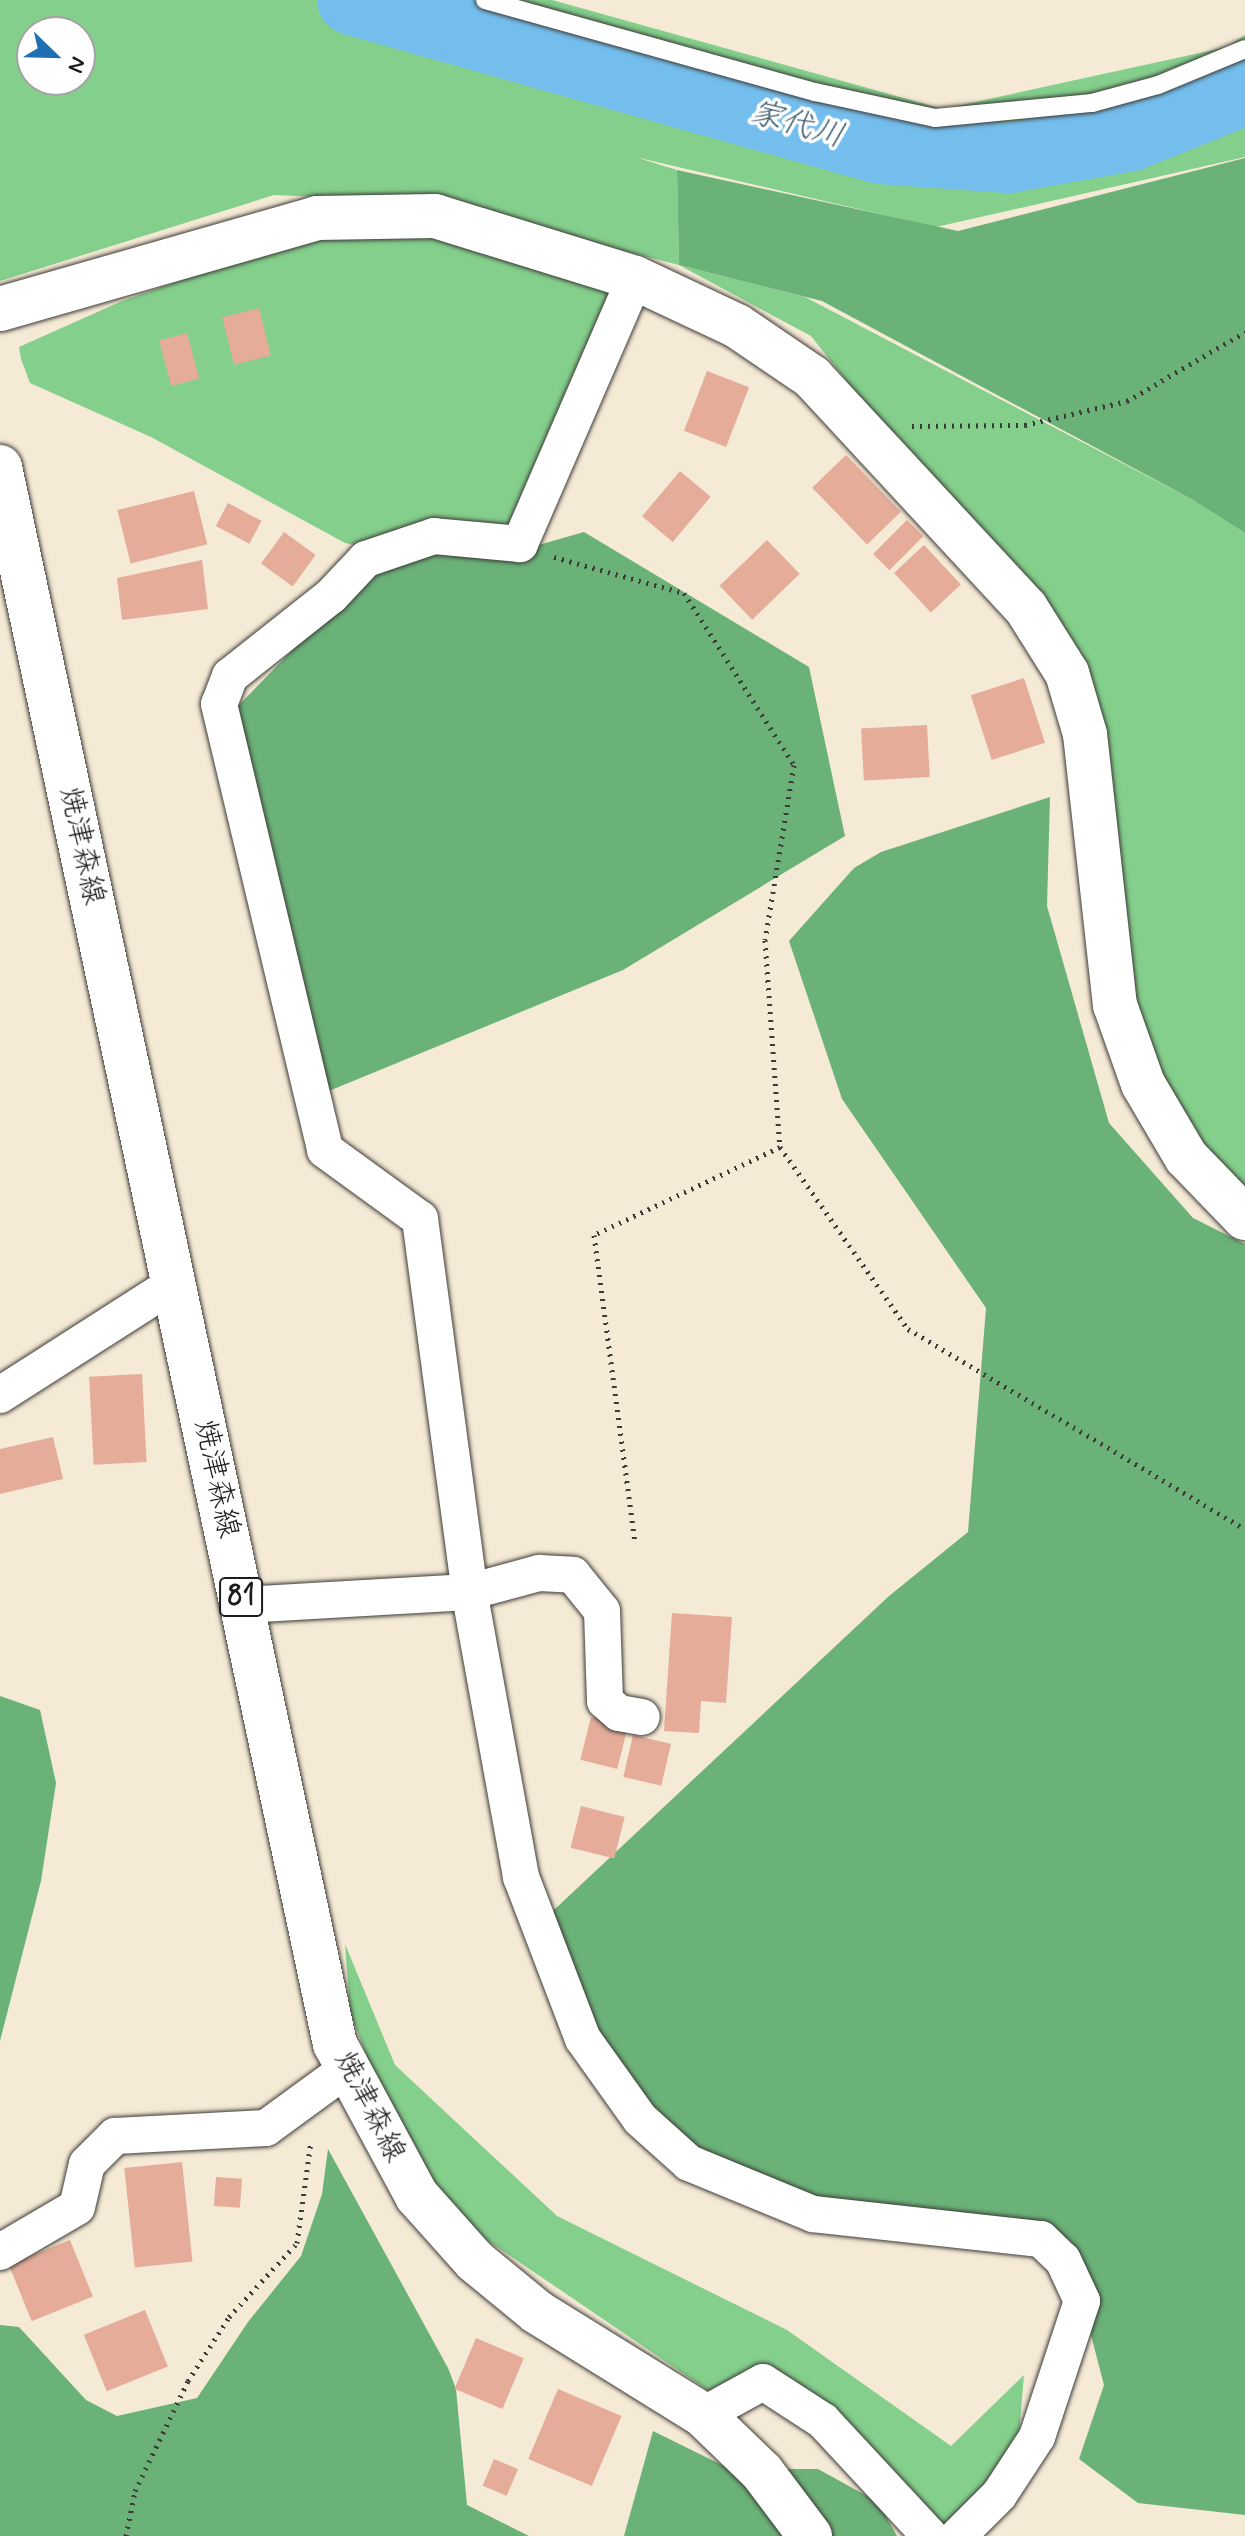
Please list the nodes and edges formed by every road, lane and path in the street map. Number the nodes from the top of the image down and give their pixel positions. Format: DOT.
graph roads {
  1 [pos="485,0"];
  2 [pos="1245,49"];
  3 [pos="635,278"];
  4 [pos="0,309"];
  5 [pos="1245,332"];
  6 [pos="855,426"];
  7 [pos="0,467"];
  8 [pos="520,544"];
  9 [pos="780,1147"];
  10 [pos="1245,1218"];
  11 [pos="175,1283"];
  12 [pos="0,1395"];
  13 [pos="1245,1529"];
  14 [pos="635,1541"];
  15 [pos="469,1592"];
  16 [pos="243,1605"];
  17 [pos="642,1717"];
  18 [pos="347,2069"];
  19 [pos="314,2126"];
  20 [pos="0,2252"];
  21 [pos="703,2415"];
  22 [pos="126,2536"];
  23 [pos="810,2536"];
  24 [pos="930,2536"];
  25 [pos="958,2536"];
  1 -- 2 [label="lane"];
  3 -- 4 [label="main road"];
  3 -- 6 [label="main road"];
  3 -- 8 [label="street"];
  5 -- 6 [label="path"];
  6 -- 10 [label="main road"];
  7 -- 11 [label="main road, 焼津森線 / 81"];
  8 -- 9 [label="path"];
  8 -- 15 [label="street"];
  9 -- 13 [label="path"];
  9 -- 14 [label="path"];
  11 -- 12 [label="street"];
  11 -- 16 [label="main road, 焼津森線 / 81"];
  15 -- 16 [label="street"];
  15 -- 17 [label="street"];
  15 -- 25 [label="street"];
  16 -- 18 [label="main road, 焼津森線 / 81"];
  18 -- 20 [label="street"];
  18 -- 21 [label="main road, 焼津森線 / 81"];
  19 -- 22 [label="path"];
  21 -- 23 [label="main road, 焼津森線 / 81"];
  21 -- 24 [label="street"];
}
